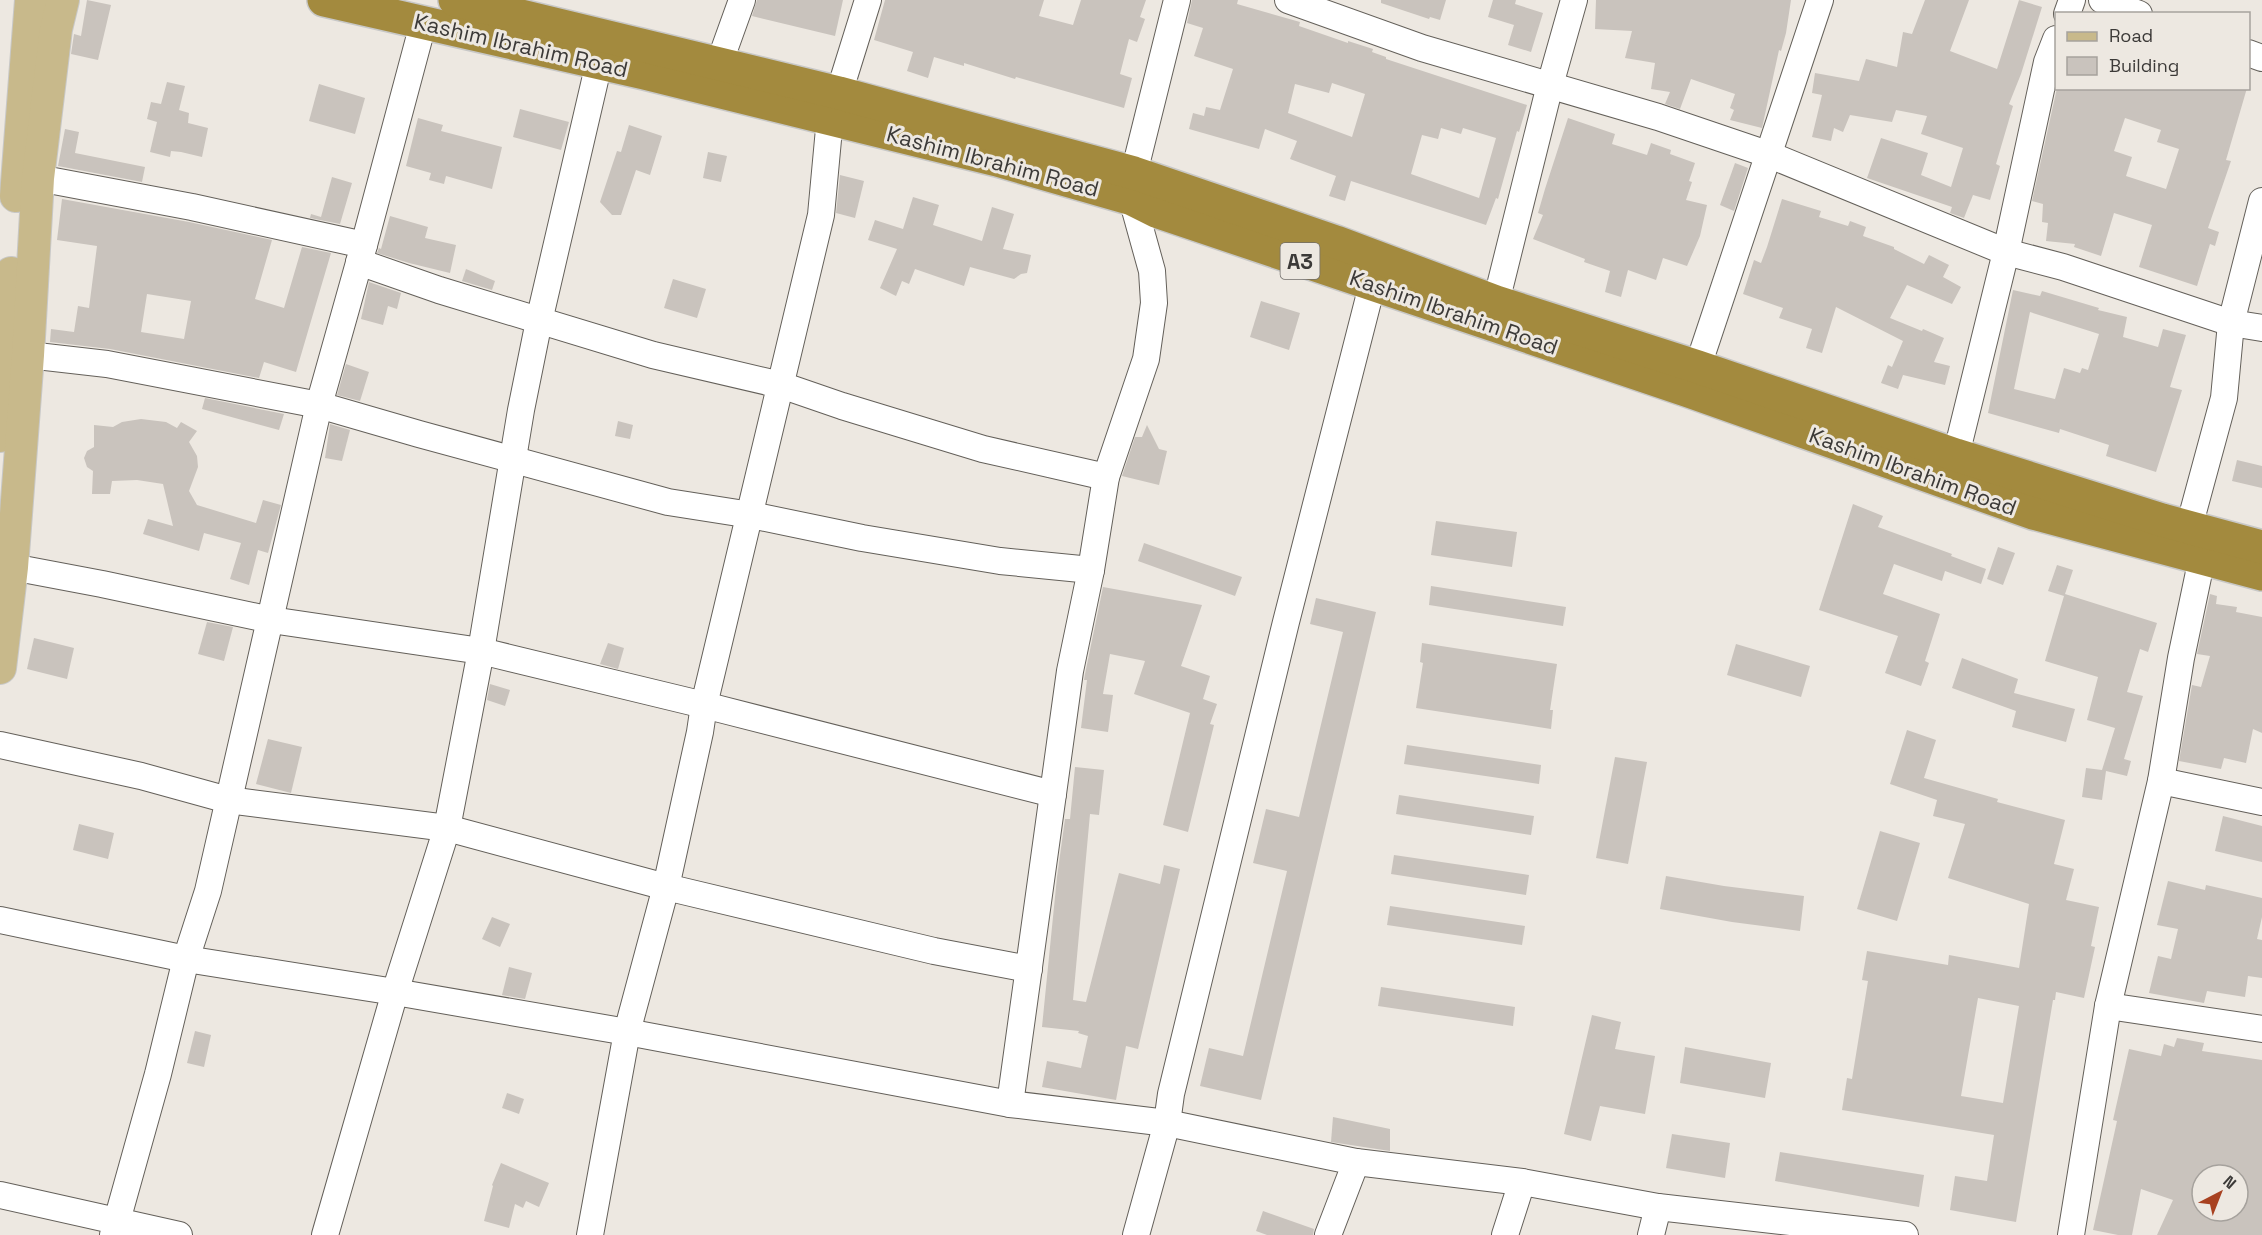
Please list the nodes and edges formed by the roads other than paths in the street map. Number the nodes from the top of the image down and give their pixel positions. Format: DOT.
graph roads {
  1 [pos="31,0"];
  2 [pos="63,0"];
  3 [pos="324,0"];
  4 [pos="455,0"];
  5 [pos="742,0"];
  6 [pos="868,0"];
  7 [pos="1177,0"];
  8 [pos="1288,0"];
  9 [pos="1574,0"];
  10 [pos="1820,0"];
  11 [pos="2102,0"];
  12 [pos="2134,12"];
  13 [pos="423,24"];
  14 [pos="2055,42"];
  15 [pos="599,63"];
  16 [pos="720,64"];
  17 [pos="1550,85"];
  18 [pos="835,105"];
  19 [pos="1770,155"];
  20 [pos="38,178"];
  21 [pos="1133,186"];
  22 [pos="2262,201"];
  23 [pos="2006,252"];
  24 [pos="362,254"];
  25 [pos="1376,272"];
  26 [pos="1496,302"];
  27 [pos="539,321"];
  28 [pos="2231,323"];
  29 [pos="2262,328"];
  30 [pos="28,354"];
  31 [pos="1694,379"];
  32 [pos="782,385"];
  33 [pos="319,405"];
  34 [pos="0,436"];
  35 [pos="1956,455"];
  36 [pos="514,459"];
  37 [pos="1106,477"];
  38 [pos="751,515"];
  39 [pos="2189,527"];
  40 [pos="2262,547"];
  41 [pos="2202,558"];
  42 [pos="12,567"];
  43 [pos="1090,570"];
  44 [pos="2262,574"];
  45 [pos="271,620"];
  46 [pos="481,651"];
  47 [pos="0,668"];
  48 [pos="704,705"];
  49 [pos="0,746"];
  50 [pos="2161,781"];
  51 [pos="1053,794"];
  52 [pos="228,800"];
  53 [pos="2262,802"];
  54 [pos="447,828"];
  55 [pos="666,887"];
  56 [pos="0,920"];
  57 [pos="186,959"];
  58 [pos="1029,969"];
  59 [pos="396,992"];
  60 [pos="2108,1006"];
  61 [pos="2262,1029"];
  62 [pos="627,1032"];
  63 [pos="1010,1104"];
  64 [pos="1167,1123"];
  65 [pos="1356,1161"];
  66 [pos="1521,1182"];
  67 [pos="0,1195"];
  68 [pos="1658,1207"];
  69 [pos="114,1227"];
  70 [pos="179,1235"];
  71 [pos="325,1235"];
  72 [pos="590,1235"];
  73 [pos="1136,1235"];
  74 [pos="1328,1235"];
  75 [pos="1505,1235"];
  76 [pos="1651,1235"];
  77 [pos="1905,1235"];
  78 [pos="2071,1235"];
  1 -- 34 [label="main road"];
  2 -- 20 [label="main road"];
  3 -- 13 [label="highway, Kashim Ibrahim Road / A3"];
  4 -- 16 [label="highway, Kashim Ibrahim Road / A3"];
  5 -- 16 [label="street"];
  6 -- 18 [label="street"];
  7 -- 21 [label="street"];
  8 -- 17 [label="street"];
  9 -- 17 [label="street"];
  10 -- 19 [label="street"];
  11 -- 12 [label="street"];
  13 -- 15 [label="highway, Kashim Ibrahim Road / A3"];
  13 -- 24 [label="street"];
  14 -- 23 [label="street"];
  15 -- 18 [label="highway, Kashim Ibrahim Road / A3"];
  15 -- 27 [label="street"];
  16 -- 18 [label="highway, Kashim Ibrahim Road / A3"];
  17 -- 19 [label="street"];
  17 -- 26 [label="street"];
  18 -- 21 [label="highway, Kashim Ibrahim Road / A3"];
  18 -- 32 [label="street"];
  19 -- 23 [label="street"];
  19 -- 31 [label="street"];
  20 -- 24 [label="street"];
  20 -- 30 [label="main road"];
  21 -- 25 [label="highway, Kashim Ibrahim Road / A3"];
  21 -- 37 [label="street"];
  22 -- 28 [label="street"];
  23 -- 28 [label="street"];
  23 -- 35 [label="street"];
  24 -- 27 [label="street"];
  24 -- 33 [label="street"];
  25 -- 26 [label="highway, Kashim Ibrahim Road / A3"];
  25 -- 31 [label="highway, Kashim Ibrahim Road / A3"];
  25 -- 64 [label="street"];
  26 -- 31 [label="highway, Kashim Ibrahim Road / A3"];
  27 -- 32 [label="street"];
  27 -- 36 [label="street"];
  28 -- 29 [label="street"];
  28 -- 39 [label="street"];
  30 -- 33 [label="street"];
  30 -- 42 [label="main road"];
  31 -- 35 [label="highway, Kashim Ibrahim Road / A3"];
  31 -- 41 [label="highway, Kashim Ibrahim Road / A3"];
  32 -- 37 [label="street"];
  32 -- 38 [label="street"];
  33 -- 36 [label="street"];
  33 -- 45 [label="street"];
  35 -- 39 [label="highway, Kashim Ibrahim Road / A3"];
  36 -- 38 [label="street"];
  36 -- 46 [label="street"];
  37 -- 43 [label="street"];
  38 -- 43 [label="street"];
  38 -- 48 [label="street"];
  39 -- 40 [label="highway, Kashim Ibrahim Road / A3"];
  41 -- 44 [label="highway, Kashim Ibrahim Road / A3"];
  41 -- 50 [label="street"];
  42 -- 45 [label="street"];
  42 -- 47 [label="main road"];
  43 -- 51 [label="street"];
  45 -- 46 [label="street"];
  45 -- 52 [label="street"];
  46 -- 48 [label="street"];
  46 -- 54 [label="street"];
  48 -- 51 [label="street"];
  48 -- 55 [label="street"];
  49 -- 52 [label="street"];
  50 -- 53 [label="street"];
  50 -- 60 [label="street"];
  51 -- 58 [label="street"];
  52 -- 54 [label="street"];
  52 -- 57 [label="street"];
  54 -- 55 [label="street"];
  54 -- 59 [label="street"];
  55 -- 58 [label="street"];
  55 -- 62 [label="street"];
  56 -- 57 [label="street"];
  57 -- 59 [label="street"];
  57 -- 69 [label="street"];
  58 -- 63 [label="street"];
  59 -- 62 [label="street"];
  59 -- 71 [label="street"];
  60 -- 61 [label="street"];
  60 -- 78 [label="street"];
  62 -- 63 [label="street"];
  62 -- 72 [label="street"];
  63 -- 64 [label="street"];
  64 -- 65 [label="street"];
  64 -- 73 [label="street"];
  65 -- 66 [label="street"];
  65 -- 74 [label="street"];
  66 -- 68 [label="street"];
  66 -- 75 [label="street"];
  67 -- 69 [label="street"];
  68 -- 76 [label="street"];
  68 -- 77 [label="street"];
  69 -- 70 [label="street"];
}
